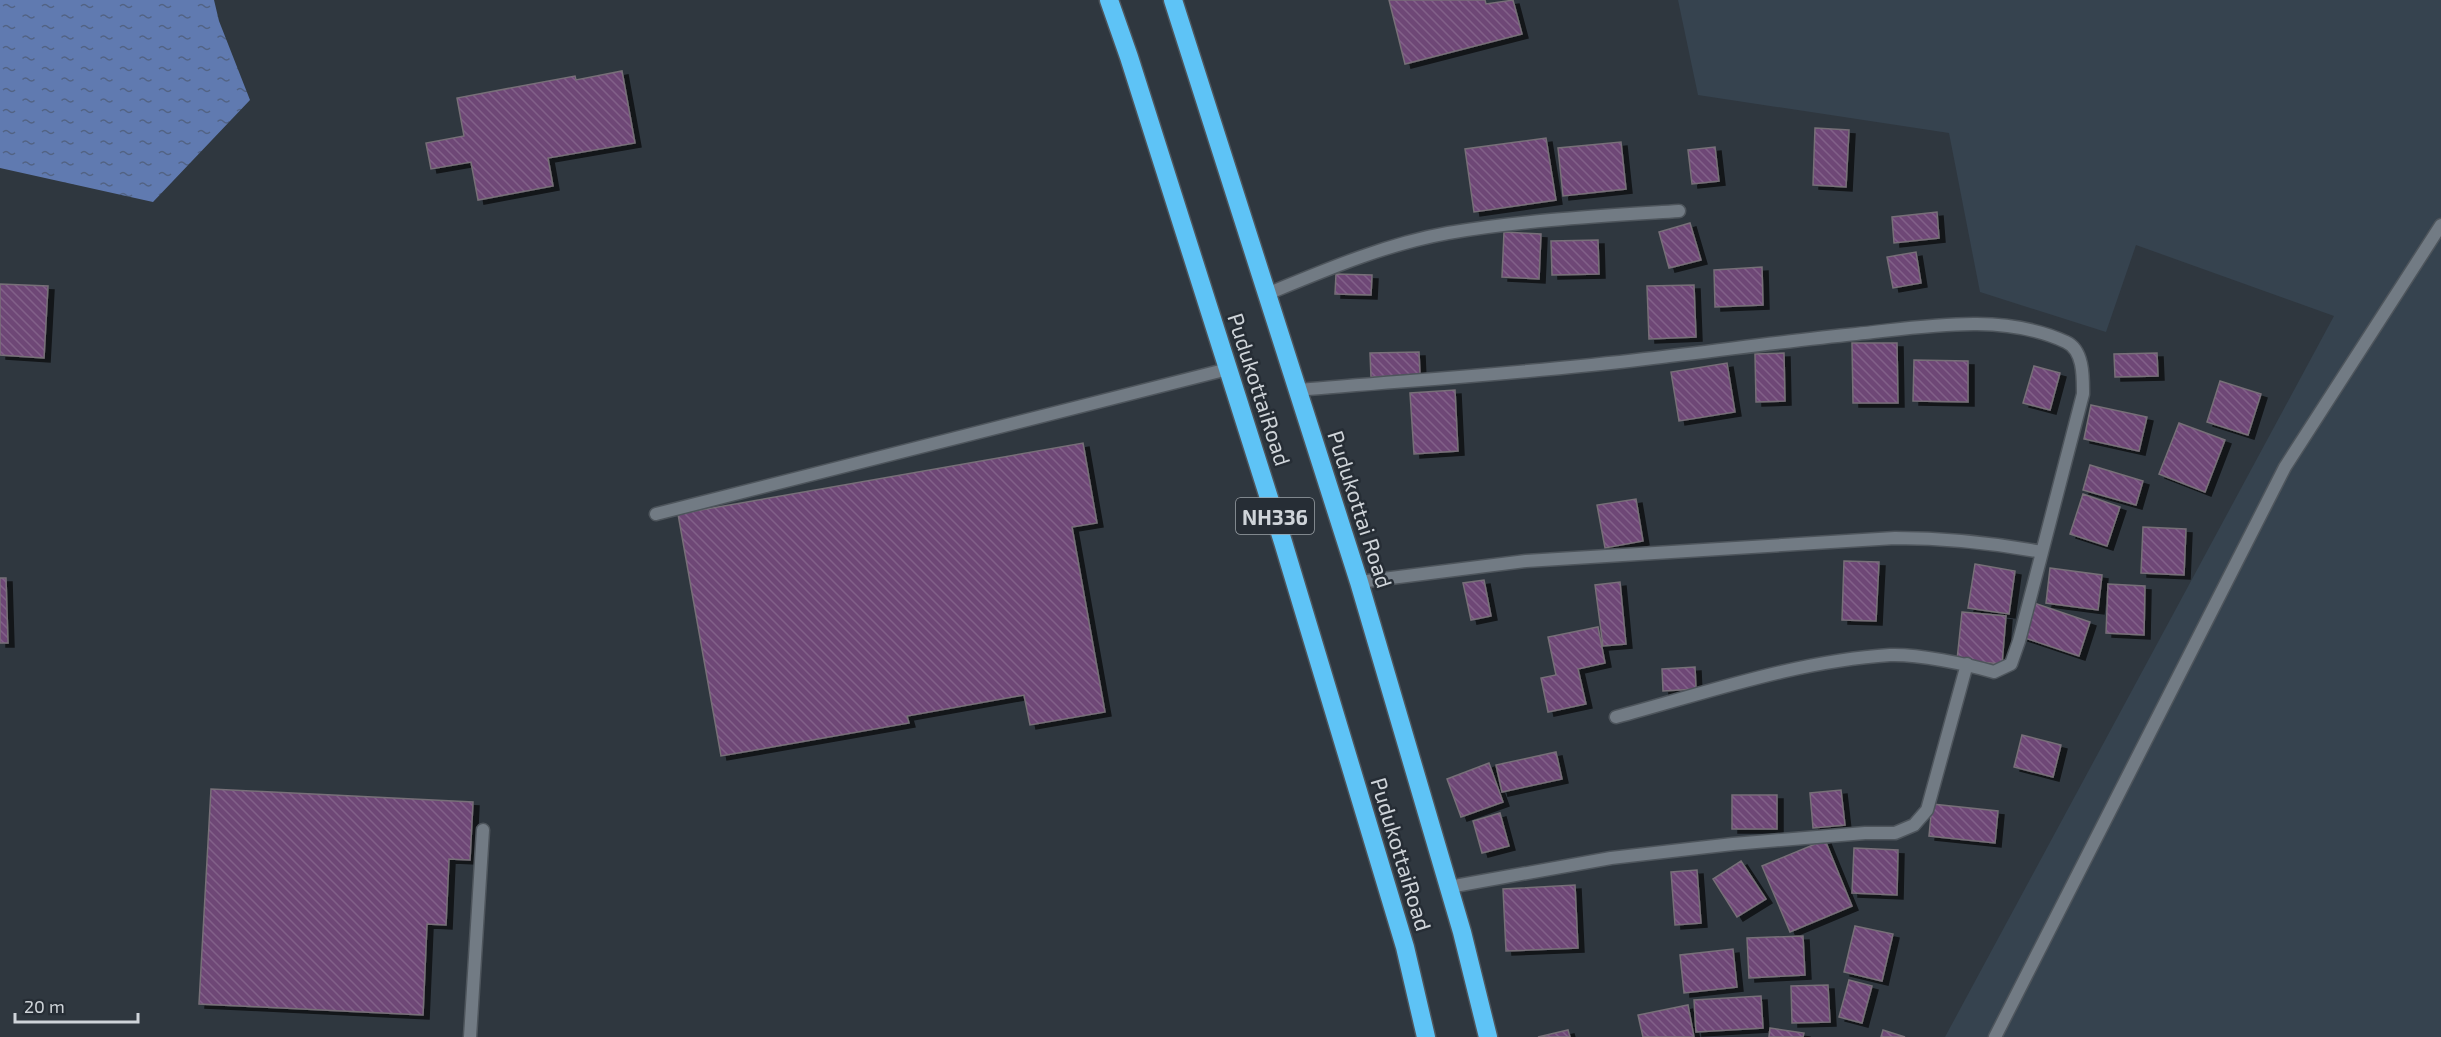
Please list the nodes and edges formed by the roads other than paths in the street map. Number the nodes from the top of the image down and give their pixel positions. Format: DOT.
graph roads {
  1 [pos="1110,0"];
  2 [pos="1173,0"];
  3 [pos="1679,211"];
  4 [pos="2441,225"];
  5 [pos="1267,294"];
  6 [pos="1228,369"];
  7 [pos="1298,390"];
  8 [pos="656,514"];
  9 [pos="2042,552"];
  10 [pos="1359,582"];
  11 [pos="1967,664"];
  12 [pos="1616,717"];
  13 [pos="483,830"];
  14 [pos="1449,887"];
  15 [pos="470,1037"];
  16 [pos="1426,1037"];
  17 [pos="1488,1037"];
  18 [pos="1995,1037"];
  1 -- 6 [label="highway, PudukottaiRoad / NH336"];
  2 -- 5 [label="highway, Pudukottai Road / NH336"];
  3 -- 5 [label="street"];
  4 -- 18 [label="street"];
  5 -- 7 [label="highway, Pudukottai Road / NH336"];
  6 -- 8 [label="street"];
  6 -- 16 [label="highway, PudukottaiRoad / NH336"];
  7 -- 9 [label="street"];
  7 -- 10 [label="highway, Pudukottai Road / NH336"];
  9 -- 10 [label="street"];
  9 -- 11 [label="street"];
  10 -- 14 [label="highway, Pudukottai Road / NH336"];
  11 -- 12 [label="street"];
  11 -- 14 [label="street"];
  13 -- 15 [label="street"];
  14 -- 17 [label="highway, Pudukottai Road / NH336"];
}
